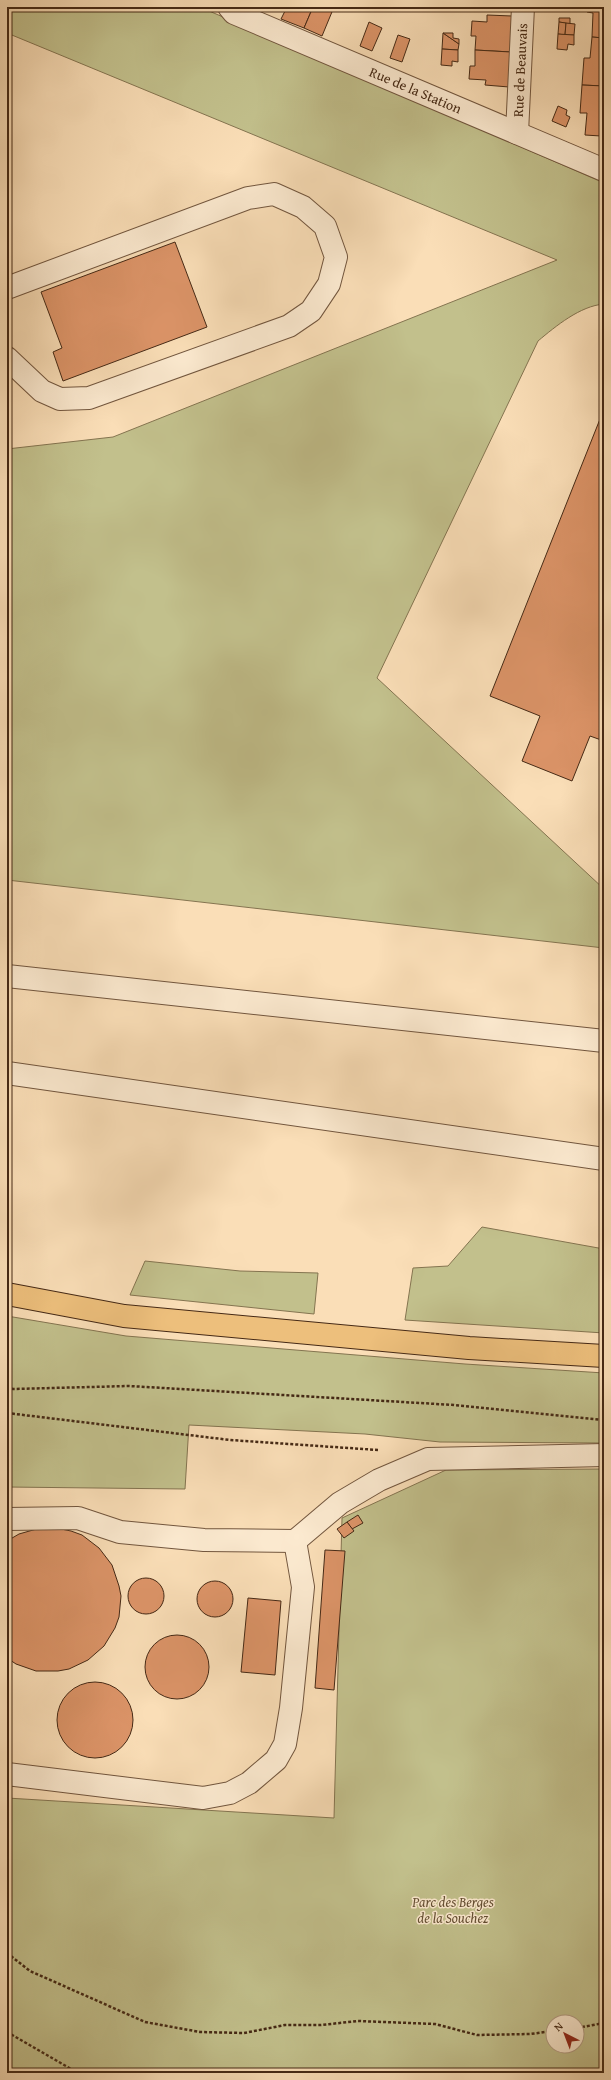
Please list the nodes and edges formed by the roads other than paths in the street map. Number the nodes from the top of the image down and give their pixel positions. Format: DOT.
graph roads {
  1 [pos="229,7"];
  2 [pos="524,7"];
  3 [pos="517,133"];
  4 [pos="604,170"];
  5 [pos="7,288"];
  6 [pos="7,358"];
  7 [pos="7,976"];
  8 [pos="604,1041"];
  9 [pos="7,1073"];
  10 [pos="604,1158"];
  11 [pos="7,1294"];
  12 [pos="604,1356"];
  13 [pos="604,1456"];
  14 [pos="7,1519"];
  15 [pos="295,1541"];
  16 [pos="7,1774"];
  1 -- 3 [label="street, Rue de la Station"];
  2 -- 3 [label="street, Rue de Beauvais"];
  3 -- 4 [label="street, Rue de la Station"];
  5 -- 6 [label="street"];
  7 -- 8 [label="street"];
  9 -- 10 [label="street"];
  11 -- 12 [label="main road"];
  13 -- 15 [label="street"];
  14 -- 15 [label="street"];
  15 -- 16 [label="street"];
}
